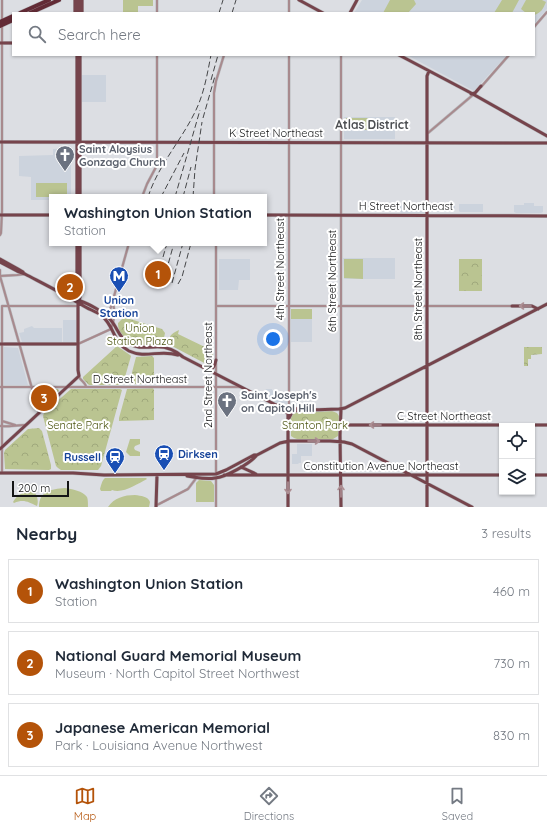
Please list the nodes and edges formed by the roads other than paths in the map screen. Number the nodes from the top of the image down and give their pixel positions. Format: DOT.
graph roads {
  1 [pos="2,0"];
  2 [pos="49,0"];
  3 [pos="59,0"];
  4 [pos="79,0"];
  5 [pos="157,0"];
  6 [pos="289,0"];
  7 [pos="299,0"];
  8 [pos="357,0"];
  9 [pos="22,12"];
  10 [pos="32,12"];
  11 [pos="79,12"];
  12 [pos="157,12"];
  13 [pos="289,12"];
  14 [pos="321,12"];
  15 [pos="351,12"];
  16 [pos="547,12"];
  17 [pos="12,17"];
  18 [pos="12,20"];
  19 [pos="1,24"];
  20 [pos="535,25"];
  21 [pos="1,43"];
  22 [pos="12,43"];
  23 [pos="79,56"];
  24 [pos="157,56"];
  25 [pos="224,56"];
  26 [pos="289,56"];
  27 [pos="341,56"];
  28 [pos="401,56"];
  29 [pos="508,56"];
  30 [pos="429,71"];
  31 [pos="481,86"];
  32 [pos="472,94"];
  33 [pos="428,133"];
  34 [pos="546,136"];
  35 [pos="1,142"];
  36 [pos="78,142"];
  37 [pos="157,142"];
  38 [pos="215,142"];
  39 [pos="289,142"];
  40 [pos="341,142"];
  41 [pos="428,142"];
  42 [pos="546,143"];
  43 [pos="78,194"];
  44 [pos="143,194"];
  45 [pos="214,194"];
  46 [pos="1,215"];
  47 [pos="49,215"];
  48 [pos="267,215"];
  49 [pos="289,215"];
  50 [pos="341,215"];
  51 [pos="428,216"];
  52 [pos="547,216"];
  53 [pos="0,235"];
  54 [pos="78,246"];
  55 [pos="128,246"];
  56 [pos="216,246"];
  57 [pos="0,259"];
  58 [pos="0,262"];
  59 [pos="0,270"];
  60 [pos="25,274"];
  61 [pos="0,275"];
  62 [pos="113,300"];
  63 [pos="77,302"];
  64 [pos="547,304"];
  65 [pos="9,306"];
  66 [pos="216,306"];
  67 [pos="289,306"];
  68 [pos="341,306"];
  69 [pos="427,306"];
  70 [pos="512,306"];
  71 [pos="538,309"];
  72 [pos="105,314"];
  73 [pos="113,323"];
  74 [pos="111,329"];
  75 [pos="119,333"];
  76 [pos="1,344"];
  77 [pos="20,344"];
  78 [pos="78,344"];
  79 [pos="183,357"];
  80 [pos="216,360"];
  81 [pos="427,366"];
  82 [pos="208,370"];
  83 [pos="416,372"];
  84 [pos="216,374"];
  85 [pos="79,376"];
  86 [pos="1,387"];
  87 [pos="32,387"];
  88 [pos="67,387"];
  89 [pos="86,387"];
  90 [pos="216,387"];
  91 [pos="241,387"];
  92 [pos="276,405"];
  93 [pos="288,408"];
  94 [pos="301,409"];
  95 [pos="334,409"];
  96 [pos="341,409"];
  97 [pos="39,413"];
  98 [pos="288,416"];
  99 [pos="341,419"];
  100 [pos="2,421"];
  101 [pos="16,425"];
  102 [pos="26,425"];
  103 [pos="341,425"];
  104 [pos="427,425"];
  105 [pos="547,425"];
  106 [pos="1,426"];
  107 [pos="288,431"];
  108 [pos="341,438"];
  109 [pos="288,441"];
  110 [pos="301,441"];
  111 [pos="330,441"];
  112 [pos="280,443"];
  113 [pos="1,449"];
  114 [pos="257,455"];
  115 [pos="235,466"];
  116 [pos="242,467"];
  117 [pos="1,472"];
  118 [pos="216,474"];
  119 [pos="157,475"];
  120 [pos="181,475"];
  121 [pos="224,475"];
  122 [pos="260,475"];
  123 [pos="288,475"];
  124 [pos="341,475"];
  125 [pos="410,475"];
  126 [pos="427,475"];
  127 [pos="499,475"];
  128 [pos="535,475"];
  129 [pos="547,475"];
  130 [pos="197,477"];
  131 [pos="216,478"];
  132 [pos="428,484"];
  133 [pos="156,506"];
  134 [pos="216,507"];
  135 [pos="288,507"];
  136 [pos="341,507"];
  137 [pos="427,507"];
  138 [pos="472,507"];
  1 -- 19 [label="street"];
  2 -- 9 [label="highway"];
  3 -- 10 [label="highway"];
  4 -- 11 [label="main road"];
  5 -- 12 [label="street"];
  6 -- 13 [label="street"];
  7 -- 14 [label="main road"];
  8 -- 15 [label="main road"];
  16 -- 20 [label="street"];
  17 -- 19 [label="highway"];
  18 -- 19 [label="highway"];
  19 -- 21 [label="street"];
  21 -- 22 [label="main road"];
  21 -- 35 [label="street"];
  23 -- 36 [label="main road"];
  24 -- 37 [label="street"];
  25 -- 38 [label="street"];
  26 -- 39 [label="street, 4th Street Northeast"];
  27 -- 40 [label="street, 6th Street Northeast"];
  28 -- 30 [label="main road"];
  29 -- 31 [label="street"];
  30 -- 32 [label="main road"];
  30 -- 33 [label="main road, 8th Street Northeast"];
  31 -- 32 [label="main road"];
  32 -- 33 [label="street"];
  32 -- 34 [label="main road"];
  33 -- 41 [label="main road, 8th Street Northeast"];
  34 -- 42 [label="main road"];
  35 -- 36 [label="main road, K Street Northeast"];
  35 -- 46 [label="street"];
  36 -- 37 [label="main road, K Street Northeast"];
  36 -- 43 [label="main road"];
  37 -- 38 [label="main road, K Street Northeast"];
  37 -- 44 [label="street"];
  38 -- 39 [label="main road, K Street Northeast"];
  38 -- 45 [label="street"];
  39 -- 40 [label="main road, K Street Northeast"];
  39 -- 49 [label="street, 4th Street Northeast"];
  40 -- 41 [label="main road, K Street Northeast"];
  40 -- 50 [label="street, 6th Street Northeast"];
  41 -- 42 [label="main road, K Street Northeast"];
  41 -- 51 [label="main road, 8th Street Northeast"];
  46 -- 47 [label="main road"];
  46 -- 53 [label="street"];
  48 -- 49 [label="main road, H Street Northeast"];
  49 -- 50 [label="main road, H Street Northeast"];
  49 -- 67 [label="street, 4th Street Northeast"];
  50 -- 51 [label="main road, H Street Northeast"];
  50 -- 68 [label="street, 6th Street Northeast"];
  51 -- 52 [label="main road, H Street Northeast"];
  51 -- 69 [label="main road, 8th Street Northeast"];
  54 -- 63 [label="main road"];
  55 -- 62 [label="street"];
  56 -- 66 [label="street, 2nd Street Northeast"];
  57 -- 60 [label="main road"];
  58 -- 60 [label="main road"];
  59 -- 61 [label="street"];
  60 -- 61 [label="street"];
  60 -- 63 [label="main road"];
  61 -- 65 [label="street"];
  62 -- 72 [label="street"];
  62 -- 73 [label="street"];
  63 -- 65 [label="street"];
  63 -- 72 [label="main road"];
  63 -- 74 [label="main road"];
  63 -- 78 [label="main road"];
  64 -- 71 [label="main road"];
  65 -- 76 [label="street"];
  65 -- 77 [label="street"];
  66 -- 67 [label="street"];
  66 -- 80 [label="street, 2nd Street Northeast"];
  67 -- 68 [label="street"];
  67 -- 93 [label="street, 4th Street Northeast"];
  68 -- 69 [label="street"];
  68 -- 96 [label="street, 6th Street Northeast"];
  69 -- 70 [label="street"];
  69 -- 81 [label="main road, 8th Street Northeast"];
  71 -- 70 [label="main road, one-way"];
  71 -- 81 [label="main road"];
  72 -- 73 [label="main road"];
  73 -- 74 [label="street"];
  73 -- 75 [label="main road"];
  74 -- 75 [label="main road"];
  74 -- 78 [label="street"];
  74 -- 79 [label="main road"];
  75 -- 79 [label="main road"];
  76 -- 77 [label="main road"];
  76 -- 86 [label="street"];
  77 -- 78 [label="main road"];
  77 -- 87 [label="street"];
  78 -- 85 [label="main road"];
  79 -- 82 [label="main road"];
  80 -- 82 [label="main road"];
  80 -- 84 [label="street, 2nd Street Northeast"];
  81 -- 83 [label="main road"];
  81 -- 104 [label="main road, 8th Street Northeast"];
  82 -- 84 [label="main road"];
  83 -- 96 [label="main road"];
  83 -- 99 [label="main road"];
  84 -- 90 [label="street, 2nd Street Northeast"];
  84 -- 91 [label="main road"];
  85 -- 88 [label="main road"];
  85 -- 89 [label="street"];
  86 -- 87 [label="street, D Street Northeast"];
  86 -- 100 [label="street"];
  87 -- 88 [label="street, D Street Northeast"];
  87 -- 97 [label="street"];
  88 -- 89 [label="street, D Street Northeast"];
  88 -- 97 [label="main road"];
  89 -- 90 [label="street, D Street Northeast"];
  90 -- 91 [label="street, D Street Northeast"];
  90 -- 118 [label="street, 2nd Street Northeast"];
  91 -- 92 [label="main road"];
  92 -- 93 [label="main road"];
  92 -- 98 [label="main road"];
  93 -- 94 [label="main road"];
  93 -- 98 [label="main road, 4th Street Northeast"];
  94 -- 95 [label="main road"];
  94 -- 98 [label="main road"];
  95 -- 96 [label="main road"];
  95 -- 99 [label="main road"];
  96 -- 99 [label="main road, 6th Street Northeast"];
  97 -- 102 [label="main road"];
  98 -- 107 [label="main road, 4th Street Northeast"];
  99 -- 103 [label="main road, 6th Street Northeast"];
  100 -- 101 [label="street"];
  100 -- 106 [label="street"];
  101 -- 102 [label="street"];
  101 -- 106 [label="street"];
  102 -- 113 [label="main road"];
  104 -- 103 [label="main road, C Street Northeast, one-way"];
  103 -- 108 [label="main road, 6th Street Northeast"];
  104 -- 105 [label="main road, C Street Northeast"];
  104 -- 126 [label="main road, 8th Street Northeast"];
  106 -- 113 [label="street"];
  107 -- 109 [label="main road, 4th Street Northeast"];
  107 -- 110 [label="main road"];
  107 -- 112 [label="main road"];
  108 -- 111 [label="main road"];
  108 -- 111 [label="main road"];
  108 -- 124 [label="main road, 6th Street Northeast"];
  108 -- 125 [label="main road"];
  109 -- 110 [label="main road"];
  109 -- 112 [label="main road"];
  109 -- 123 [label="main road, 4th Street Northeast"];
  110 -- 111 [label="main road, one-way"];
  112 -- 114 [label="main road"];
  113 -- 117 [label="street"];
  114 -- 115 [label="main road"];
  114 -- 116 [label="main road"];
  115 -- 116 [label="main road, Constitution Avenue Northeast"];
  115 -- 118 [label="main road"];
  116 -- 121 [label="main road"];
  116 -- 122 [label="main road, Constitution Avenue Northeast"];
  117 -- 119 [label="main road"];
  118 -- 120 [label="main road"];
  118 -- 131 [label="street, 2nd Street Northeast"];
  119 -- 120 [label="main road"];
  119 -- 133 [label="main road"];
  120 -- 130 [label="main road"];
  121 -- 122 [label="main road, Constitution Avenue Northeast"];
  121 -- 131 [label="main road"];
  122 -- 123 [label="main road, Constitution Avenue Northeast"];
  123 -- 124 [label="main road, Constitution Avenue Northeast"];
  123 -- 135 [label="main road, 4th Street Northeast, one-way"];
  124 -- 125 [label="main road, Constitution Avenue Northeast"];
  136 -- 124 [label="main road, 6th Street Northeast, one-way"];
  125 -- 126 [label="main road, Constitution Avenue Northeast"];
  125 -- 132 [label="main road"];
  126 -- 127 [label="main road, Constitution Avenue Northeast"];
  126 -- 132 [label="main road, 8th Street Northeast"];
  128 -- 129 [label="main road"];
  130 -- 131 [label="main road"];
  130 -- 133 [label="street"];
  131 -- 134 [label="street, 2nd Street Northeast"];
  132 -- 137 [label="main road, 8th Street Northeast"];
  132 -- 138 [label="main road"];
}
